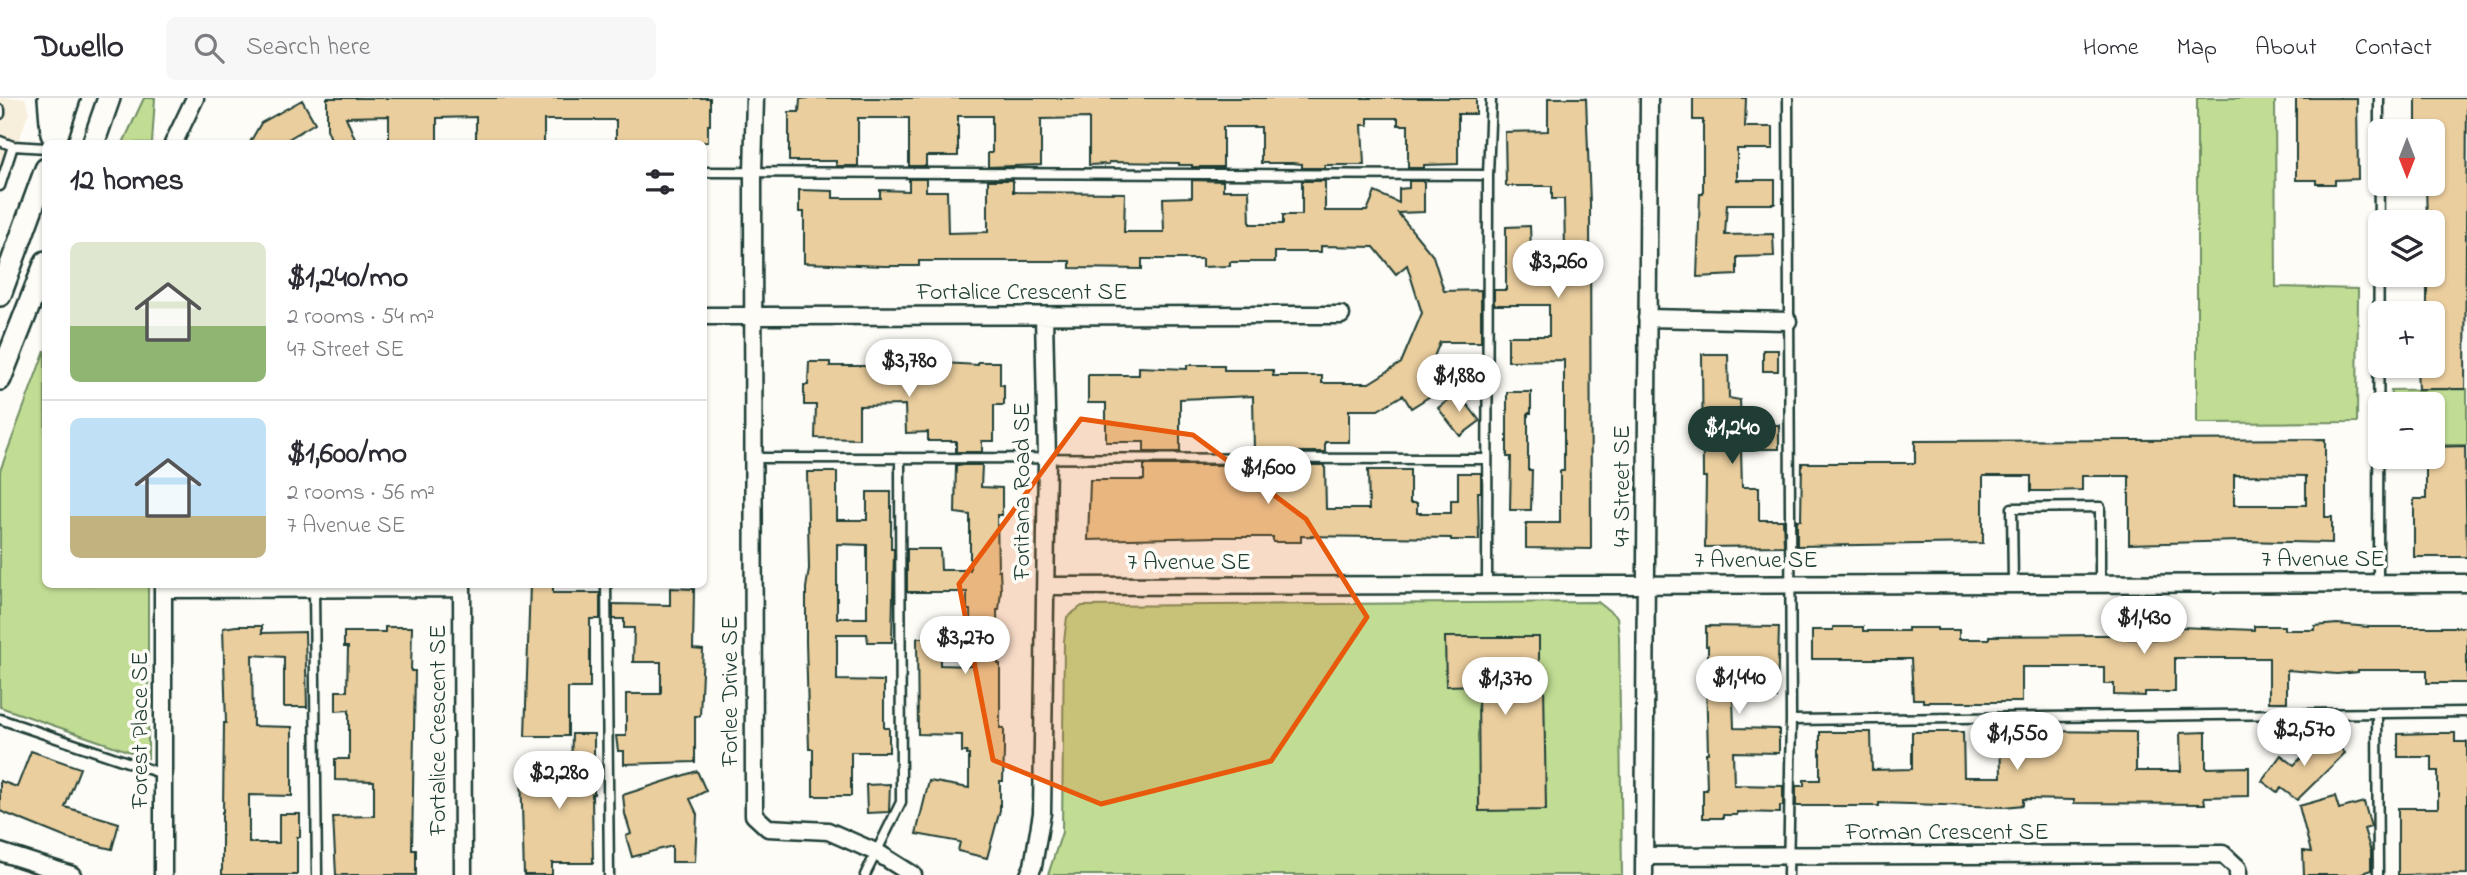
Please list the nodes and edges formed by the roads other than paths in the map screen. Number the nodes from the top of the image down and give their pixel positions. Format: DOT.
graph roads {
  1 [pos="49,98"];
  2 [pos="69,98"];
  3 [pos="109,98"];
  4 [pos="124,98"];
  5 [pos="195,98"];
  6 [pos="755,98"];
  7 [pos="1491,98"];
  8 [pos="1649,98"];
  9 [pos="1788,98"];
  10 [pos="2379,98"];
  11 [pos="102,122"];
  12 [pos="53,140"];
  13 [pos="54,140"];
  14 [pos="95,140"];
  15 [pos="175,140"];
  16 [pos="0,141"];
  17 [pos="13,146"];
  18 [pos="42,148"];
  19 [pos="707,172"];
  20 [pos="752,172"];
  21 [pos="1488,175"];
  22 [pos="42,180"];
  23 [pos="0,186"];
  24 [pos="42,272"];
  25 [pos="0,295"];
  26 [pos="754,315"];
  27 [pos="1341,315"];
  28 [pos="707,316"];
  29 [pos="1044,316"];
  30 [pos="1647,318"];
  31 [pos="1787,321"];
  32 [pos="0,379"];
  33 [pos="754,458"];
  34 [pos="900,458"];
  35 [pos="1047,458"];
  36 [pos="1487,459"];
  37 [pos="1487,583"];
  38 [pos="1645,583"];
  39 [pos="1789,583"];
  40 [pos="2013,583"];
  41 [pos="2100,583"];
  42 [pos="2378,583"];
  43 [pos="2467,583"];
  44 [pos="1046,586"];
  45 [pos="163,588"];
  46 [pos="238,588"];
  47 [pos="363,588"];
  48 [pos="462,588"];
  49 [pos="606,588"];
  50 [pos="314,589"];
  51 [pos="2377,712"];
  52 [pos="2467,712"];
  53 [pos="0,719"];
  54 [pos="1791,720"];
  55 [pos="164,774"];
  56 [pos="0,852"];
  57 [pos="878,853"];
  58 [pos="1644,856"];
  59 [pos="1787,857"];
  60 [pos="72,875"];
  61 [pos="163,875"];
  62 [pos="317,875"];
  63 [pos="463,875"];
  64 [pos="608,875"];
  65 [pos="865,875"];
  66 [pos="913,875"];
  67 [pos="1029,875"];
  68 [pos="1644,875"];
  69 [pos="1788,875"];
  70 [pos="2238,875"];
  71 [pos="2378,875"];
  1 -- 12 [label="main road"];
  2 -- 13 [label="main road"];
  3 -- 11 [label="main road"];
  4 -- 11 [label="main road"];
  5 -- 15 [label="street"];
  6 -- 20 [label="street, Forlee Drive SE"];
  7 -- 21 [label="lane"];
  8 -- 30 [label="street, 47 Street SE"];
  9 -- 31 [label="lane"];
  10 -- 42 [label="lane"];
  11 -- 14 [label="main road"];
  16 -- 17 [label="lane"];
  17 -- 18 [label="lane"];
  17 -- 23 [label="lane"];
  19 -- 20 [label="lane"];
  20 -- 21 [label="lane"];
  20 -- 26 [label="street, Forlee Drive SE"];
  21 -- 36 [label="lane"];
  22 -- 25 [label="main road"];
  24 -- 32 [label="main road"];
  26 -- 28 [label="street, Fortalice Crescent SE"];
  26 -- 29 [label="street, Fortalice Crescent SE"];
  26 -- 33 [label="street, Forlee Drive SE"];
  27 -- 29 [label="street, Fortalice Crescent SE"];
  29 -- 35 [label="street, Foritana Road SE"];
  30 -- 31 [label="street"];
  30 -- 38 [label="street, 47 Street SE"];
  31 -- 39 [label="lane"];
  33 -- 34 [label="lane"];
  33 -- 57 [label="street, Forlee Drive SE"];
  34 -- 35 [label="lane"];
  34 -- 57 [label="lane"];
  35 -- 36 [label="lane"];
  35 -- 44 [label="street, Foritana Road SE"];
  36 -- 37 [label="lane"];
  37 -- 38 [label="street, 7 Avenue SE"];
  37 -- 44 [label="street, 7 Avenue SE"];
  38 -- 39 [label="street, 7 Avenue SE"];
  38 -- 58 [label="street, 47 Street SE"];
  39 -- 40 [label="street, 7 Avenue SE"];
  39 -- 54 [label="lane"];
  40 -- 41 [label="street, 7 Avenue SE"];
  40 -- 41 [label="lane"];
  41 -- 42 [label="street, 7 Avenue SE"];
  42 -- 43 [label="street, 7 Avenue SE"];
  44 -- 67 [label="street, Foritana Road SE"];
  45 -- 55 [label="street, Forest Place SE"];
  46 -- 50 [label="street"];
  47 -- 50 [label="street"];
  48 -- 63 [label="street, Fortalice Crescent SE"];
  49 -- 64 [label="lane"];
  50 -- 62 [label="lane"];
  51 -- 52 [label="lane"];
  51 -- 54 [label="lane"];
  51 -- 71 [label="lane"];
  53 -- 55 [label="lane"];
  54 -- 59 [label="lane"];
  55 -- 61 [label="street, Forest Place SE"];
  56 -- 60 [label="street"];
  57 -- 65 [label="lane"];
  57 -- 66 [label="street, Forlee Drive SE"];
  58 -- 59 [label="street, Forman Crescent SE"];
  58 -- 68 [label="street, 47 Street SE"];
  59 -- 69 [label="lane"];
  59 -- 70 [label="street, Forman Crescent SE"];
}
